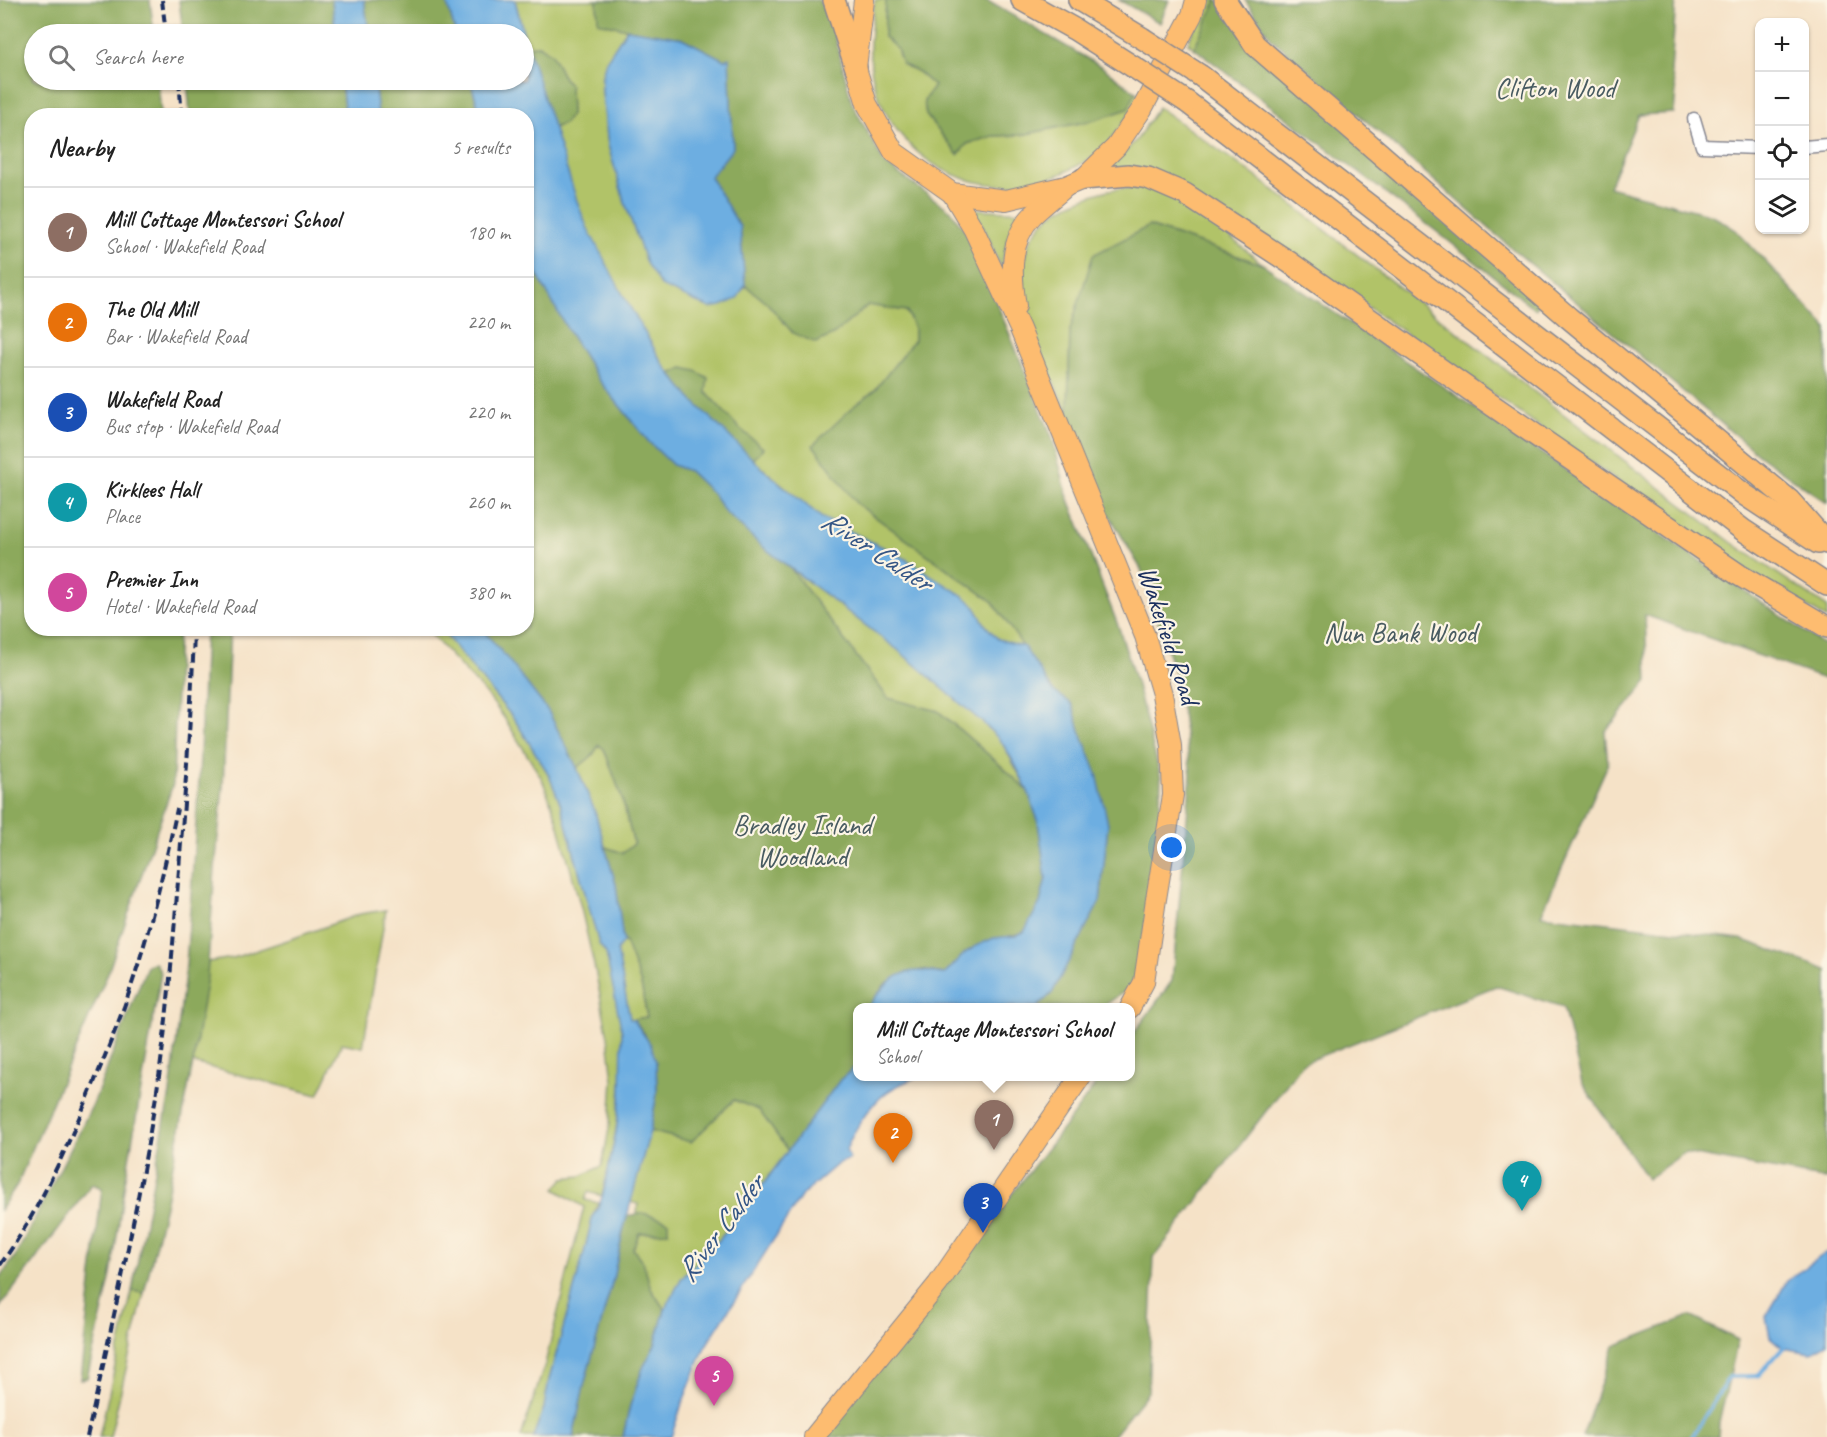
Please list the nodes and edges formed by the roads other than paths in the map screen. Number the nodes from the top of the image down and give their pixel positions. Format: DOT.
graph roads {
  1 [pos="834,0"];
  2 [pos="864,0"];
  3 [pos="1022,0"];
  4 [pos="1079,0"];
  5 [pos="1196,0"];
  6 [pos="1225,0"];
  7 [pos="856,68"];
  8 [pos="1694,119"];
  9 [pos="1827,145"];
  10 [pos="1809,147"];
  11 [pos="1755,148"];
  12 [pos="1074,183"];
  13 [pos="952,193"];
  14 [pos="1020,329"];
  15 [pos="1827,543"];
  16 [pos="1827,549"];
  17 [pos="1827,585"];
  18 [pos="1827,627"];
  19 [pos="1133,1003"];
  20 [pos="1078,1081"];
  21 [pos="814,1437"];
  1 -- 7 [label="highway"];
  2 -- 7 [label="highway"];
  3 -- 17 [label="highway, bridge"];
  4 -- 16 [label="highway, bridge"];
  5 -- 12 [label="highway, Wakefield Road"];
  6 -- 15 [label="highway"];
  7 -- 13 [label="highway"];
  8 -- 11 [label="street"];
  9 -- 10 [label="street"];
  12 -- 13 [label="highway"];
  12 -- 14 [label="highway, Wakefield Road"];
  12 -- 18 [label="highway"];
  13 -- 14 [label="highway, Wakefield Road"];
  14 -- 19 [label="highway, Wakefield Road"];
  20 -- 21 [label="highway"];
}
